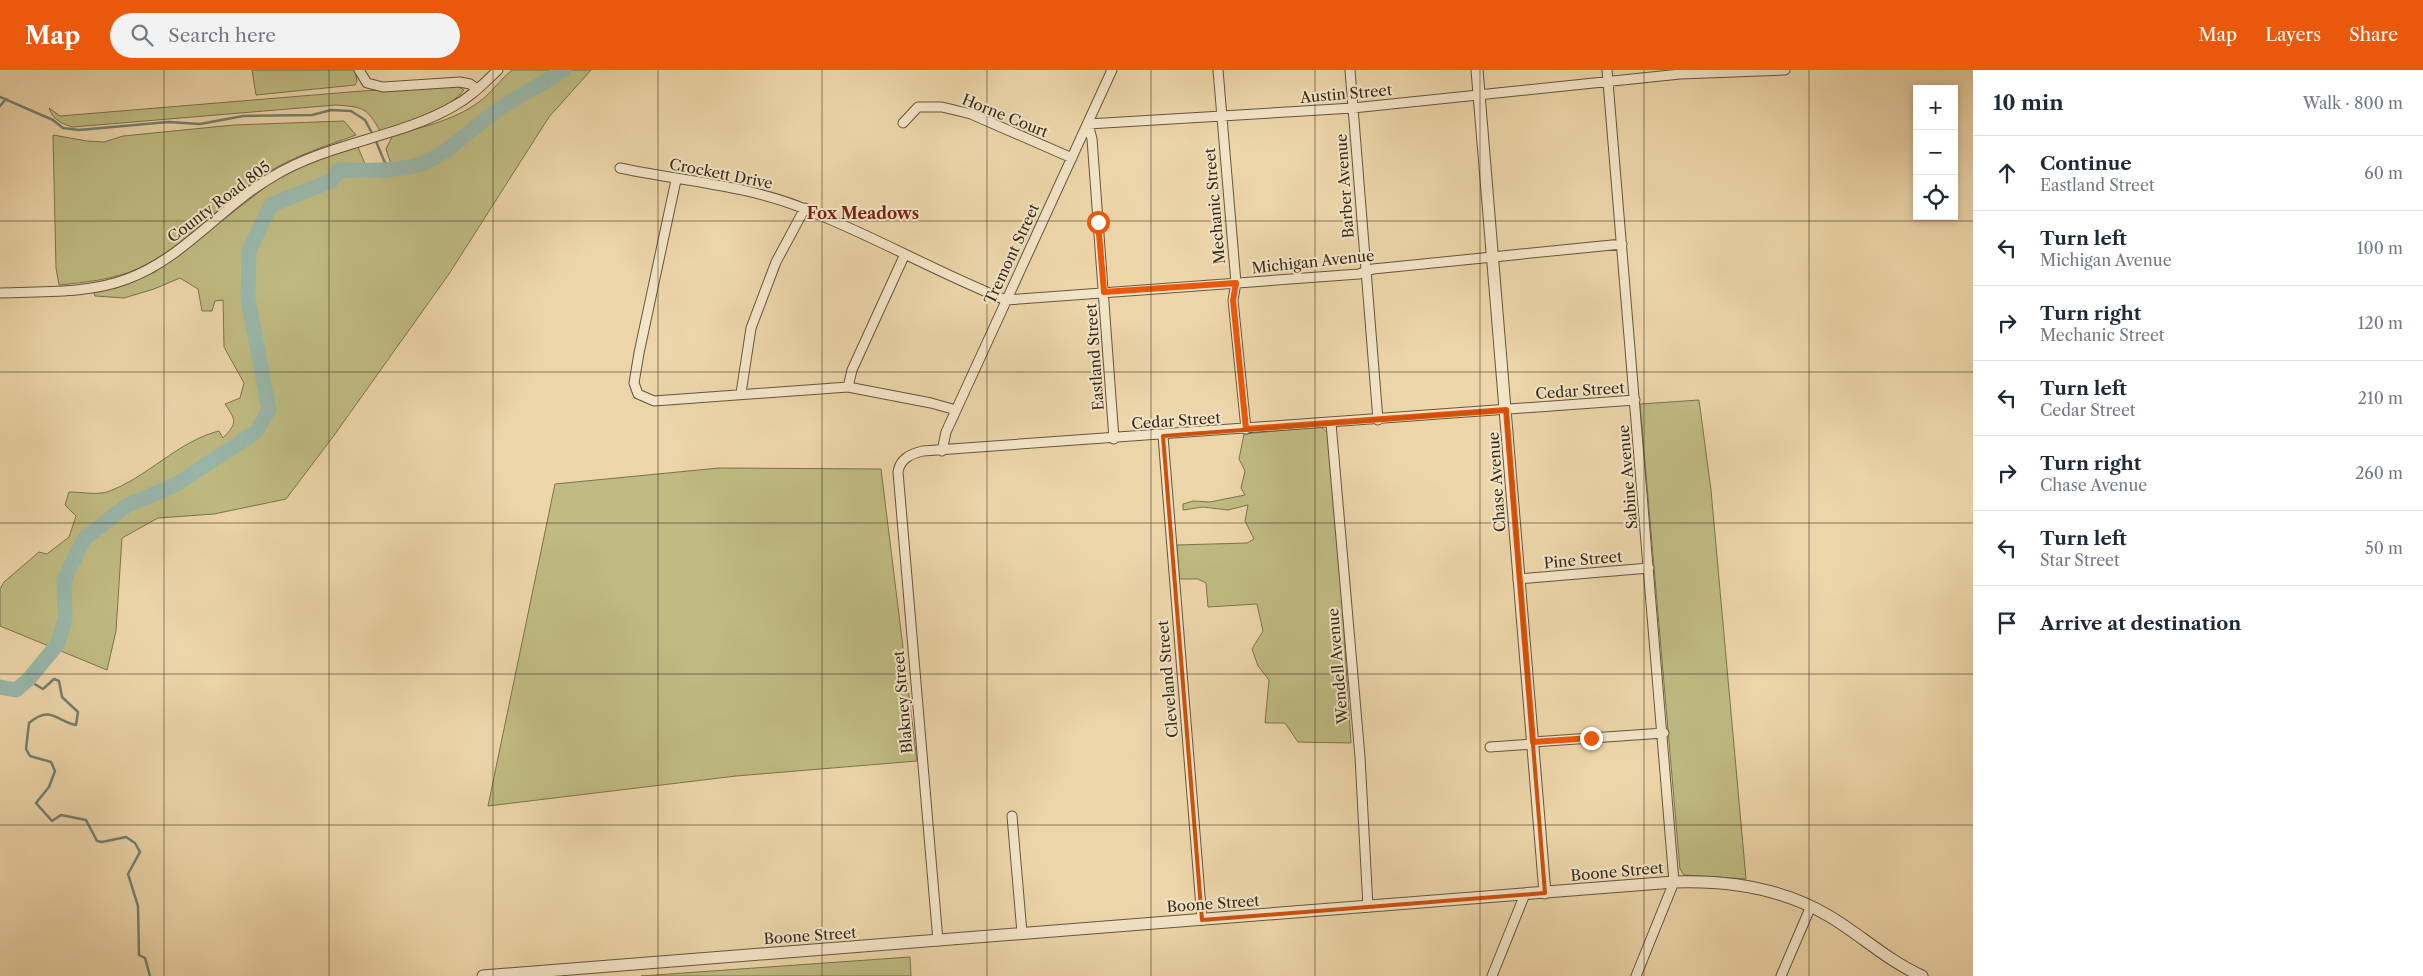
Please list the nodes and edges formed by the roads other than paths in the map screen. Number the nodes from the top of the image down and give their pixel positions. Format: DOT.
graph roads {
  1 [pos="359,70"];
  2 [pos="498,70"];
  3 [pos="1112,70"];
  4 [pos="1218,70"];
  5 [pos="1350,70"];
  6 [pos="1477,70"];
  7 [pos="1606,70"];
  8 [pos="1785,70"];
  9 [pos="1608,83"];
  10 [pos="477,89"];
  11 [pos="1479,96"];
  12 [pos="1353,108"];
  13 [pos="1222,117"];
  14 [pos="903,123"];
  15 [pos="1088,124"];
  16 [pos="1072,158"];
  17 [pos="620,168"];
  18 [pos="676,180"];
  19 [pos="805,208"];
  20 [pos="1622,244"];
  21 [pos="904,254"];
  22 [pos="1493,258"];
  23 [pos="1366,272"];
  24 [pos="1236,283"];
  25 [pos="1104,292"];
  26 [pos="0,293"];
  27 [pos="1006,300"];
  28 [pos="848,387"];
  29 [pos="741,393"];
  30 [pos="1635,400"];
  31 [pos="956,410"];
  32 [pos="1506,410"];
  33 [pos="1378,420"];
  34 [pos="1331,423"];
  35 [pos="1246,429"];
  36 [pos="1163,436"];
  37 [pos="1114,439"];
  38 [pos="942,450"];
  39 [pos="902,461"];
  40 [pos="1649,568"];
  41 [pos="1518,579"];
  42 [pos="1664,733"];
  43 [pos="1533,743"];
  44 [pos="1490,747"];
  45 [pos="1012,816"];
  46 [pos="1674,882"];
  47 [pos="1545,893"];
  48 [pos="1525,894"];
  49 [pos="1811,906"];
  50 [pos="1368,907"];
  51 [pos="1202,920"];
  52 [pos="1022,933"];
  53 [pos="938,941"];
  54 [pos="483,976"];
  55 [pos="1492,976"];
  56 [pos="1636,976"];
  57 [pos="1781,976"];
  58 [pos="1922,976"];
  1 -- 10 [label="street"];
  2 -- 10 [label="street, County Road 805"];
  3 -- 15 [label="street, Tremont Street"];
  4 -- 13 [label="street, Mechanic Street"];
  5 -- 12 [label="street, Barber Avenue"];
  6 -- 11 [label="street, Chase Avenue"];
  7 -- 9 [label="street, Sabine Avenue"];
  8 -- 9 [label="street, Austin Street"];
  9 -- 11 [label="street, Austin Street"];
  9 -- 20 [label="street, Sabine Avenue"];
  10 -- 26 [label="street, County Road 805"];
  11 -- 12 [label="street, Austin Street"];
  11 -- 22 [label="street, Chase Avenue"];
  12 -- 13 [label="street, Austin Street"];
  12 -- 23 [label="street, Barber Avenue"];
  13 -- 15 [label="street, Austin Street"];
  13 -- 24 [label="street, Mechanic Street"];
  14 -- 16 [label="street, Horne Court"];
  15 -- 16 [label="street, Tremont Street"];
  15 -- 25 [label="street, Eastland Street"];
  16 -- 27 [label="street, Tremont Street"];
  17 -- 18 [label="street, Crockett Drive"];
  18 -- 19 [label="street, Crockett Drive"];
  18 -- 29 [label="street"];
  19 -- 21 [label="street, Crockett Drive"];
  19 -- 29 [label="street"];
  20 -- 22 [label="street, Michigan Avenue"];
  20 -- 30 [label="street, Sabine Avenue"];
  21 -- 27 [label="street, Crockett Drive"];
  21 -- 28 [label="street"];
  22 -- 23 [label="street, Michigan Avenue"];
  22 -- 32 [label="street, Chase Avenue"];
  23 -- 24 [label="street, Michigan Avenue"];
  23 -- 33 [label="street, Barber Avenue"];
  24 -- 25 [label="street, Michigan Avenue"];
  24 -- 35 [label="street, Mechanic Street"];
  25 -- 27 [label="street, Michigan Avenue"];
  25 -- 37 [label="street, Eastland Street"];
  27 -- 31 [label="street, Tremont Street"];
  28 -- 29 [label="street"];
  28 -- 31 [label="street"];
  30 -- 32 [label="street, Cedar Street"];
  30 -- 40 [label="street, Sabine Avenue"];
  31 -- 38 [label="street, Tremont Street"];
  32 -- 33 [label="street, Cedar Street"];
  32 -- 41 [label="street, Chase Avenue"];
  33 -- 34 [label="street, Cedar Street"];
  34 -- 35 [label="street, Cedar Street"];
  34 -- 50 [label="street, Wendell Avenue"];
  35 -- 36 [label="street, Cedar Street"];
  36 -- 37 [label="street, Cedar Street"];
  36 -- 51 [label="street, Cleveland Street"];
  37 -- 38 [label="street, Cedar Street"];
  38 -- 39 [label="street, Cedar Street"];
  39 -- 53 [label="street, Blakney Street"];
  40 -- 41 [label="street, Pine Street"];
  40 -- 42 [label="street, Sabine Avenue"];
  41 -- 43 [label="street, Chase Avenue"];
  42 -- 43 [label="street"];
  42 -- 46 [label="street, Sabine Avenue"];
  43 -- 44 [label="street"];
  43 -- 47 [label="street, Chase Avenue"];
  45 -- 52 [label="street"];
  46 -- 47 [label="street, Boone Street"];
  46 -- 49 [label="street, Boone Street"];
  46 -- 56 [label="street"];
  47 -- 48 [label="street, Boone Street"];
  48 -- 50 [label="street, Boone Street"];
  48 -- 55 [label="street"];
  49 -- 57 [label="street"];
  49 -- 58 [label="street, Boone Street"];
  50 -- 51 [label="street, Boone Street"];
  51 -- 52 [label="street, Boone Street"];
  52 -- 53 [label="street, Boone Street"];
  53 -- 54 [label="street, Boone Street"];
}
